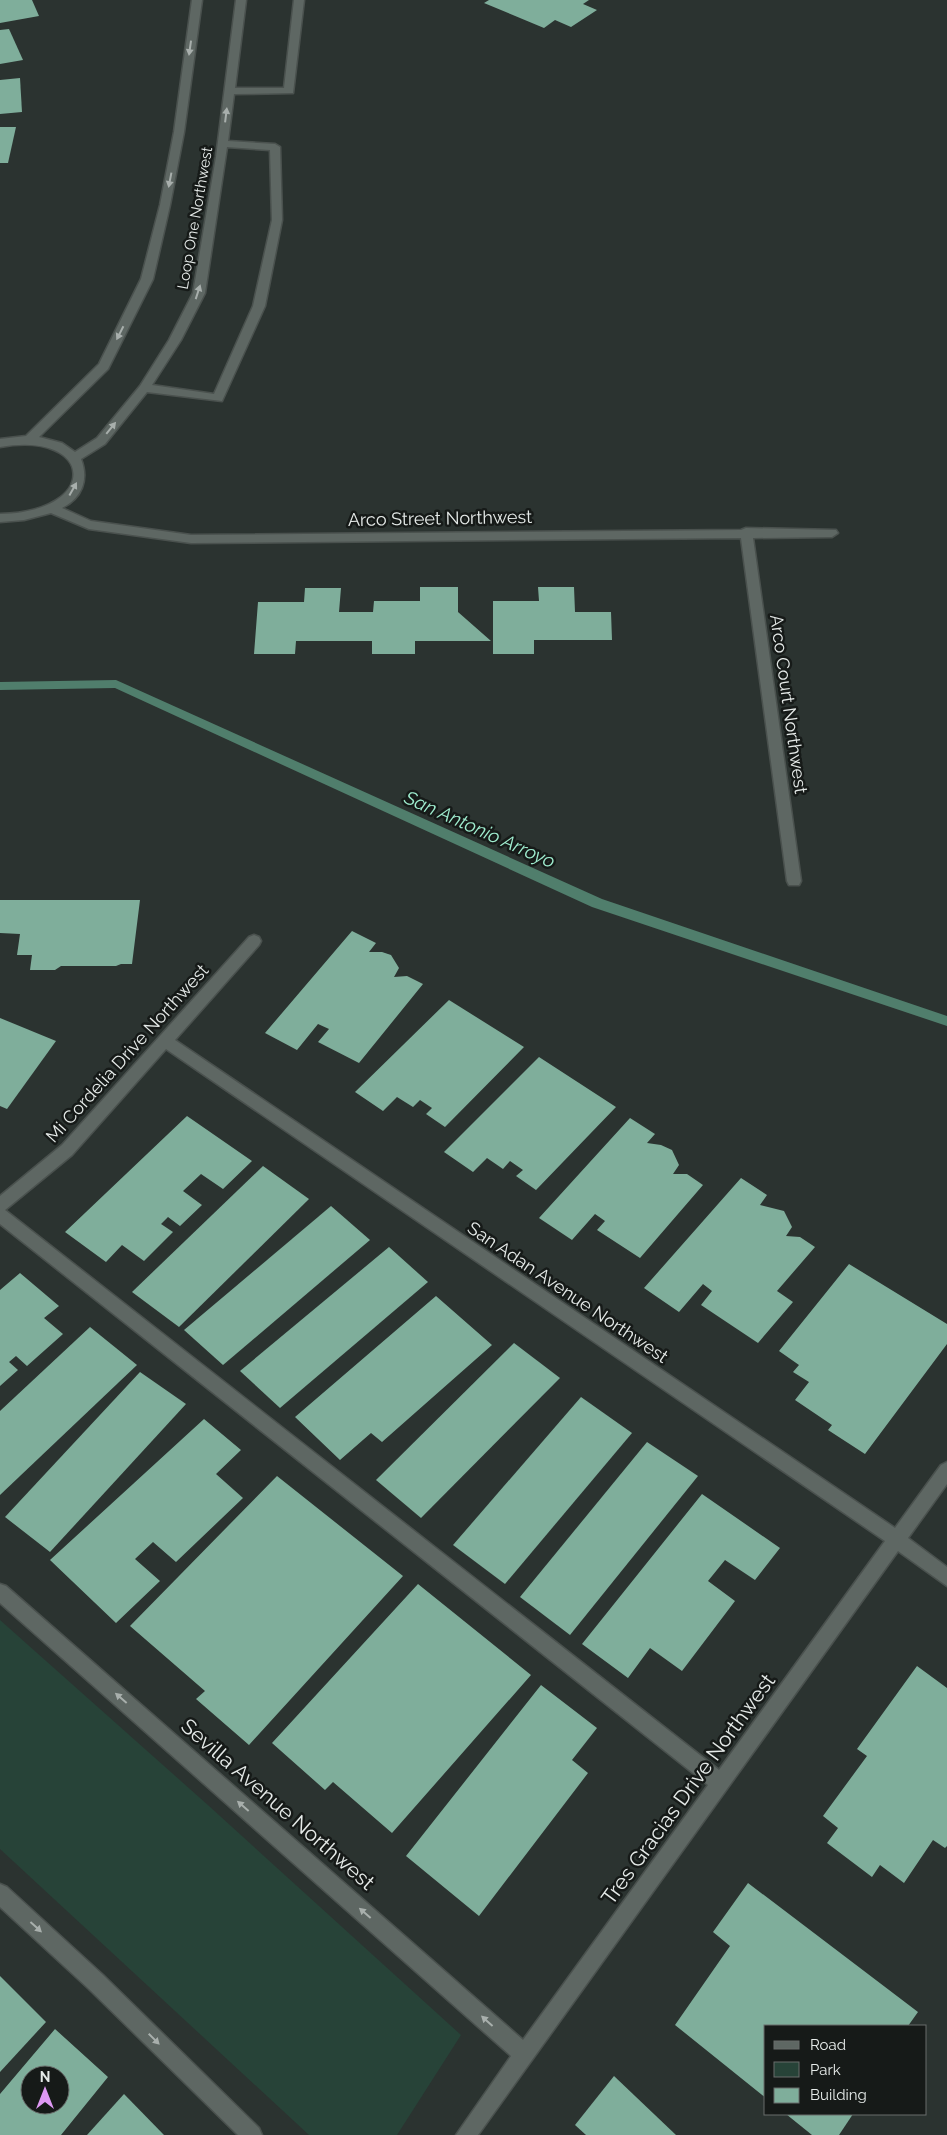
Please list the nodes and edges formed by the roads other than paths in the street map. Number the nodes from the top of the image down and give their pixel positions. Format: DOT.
graph roads {
  1 [pos="197,0"];
  2 [pos="241,0"];
  3 [pos="299,0"];
  4 [pos="230,91"];
  5 [pos="223,144"];
  6 [pos="144,388"];
  7 [pos="29,440"];
  8 [pos="0,443"];
  9 [pos="74,458"];
  10 [pos="53,509"];
  11 [pos="0,518"];
  12 [pos="746,532"];
  13 [pos="832,533"];
  14 [pos="794,881"];
  15 [pos="254,941"];
  16 [pos="165,1041"];
  17 [pos="0,1205"];
  18 [pos="0,1215"];
  19 [pos="947,1470"];
  20 [pos="896,1539"];
  21 [pos="947,1578"];
  22 [pos="0,1592"];
  23 [pos="720,1782"];
  24 [pos="0,1894"];
  25 [pos="523,2053"];
  26 [pos="252,2135"];
  27 [pos="466,2135"];
  1 -- 7 [label="street, Loop One Northwest, one-way"];
  2 -- 4 [label="street, Loop One Northwest"];
  3 -- 4 [label="street"];
  5 -- 4 [label="street, Loop One Northwest, one-way"];
  6 -- 5 [label="street, Loop One Northwest, one-way"];
  5 -- 6 [label="street"];
  9 -- 6 [label="street, Loop One Northwest, one-way"];
  7 -- 8 [label="street"];
  7 -- 9 [label="street"];
  10 -- 9 [label="street, one-way"];
  10 -- 11 [label="street"];
  10 -- 12 [label="street, Arco Street Northwest"];
  12 -- 13 [label="street, Arco Street Northwest"];
  12 -- 14 [label="street, Arco Court Northwest"];
  15 -- 16 [label="street, Mi Cordelia Drive Northwest"];
  16 -- 17 [label="street, Mi Cordelia Drive Northwest"];
  16 -- 20 [label="street, San Adan Avenue Northwest"];
  18 -- 23 [label="street"];
  19 -- 20 [label="street, Tres Gracias Drive Northwest"];
  20 -- 21 [label="street, San Adan Avenue Northwest"];
  20 -- 23 [label="street, Tres Gracias Drive Northwest"];
  25 -- 22 [label="street, Sevilla Avenue Northwest, one-way"];
  23 -- 25 [label="street, Tres Gracias Drive Northwest"];
  24 -- 26 [label="street, one-way"];
  25 -- 27 [label="street, Tres Gracias Drive Northwest"];
}
